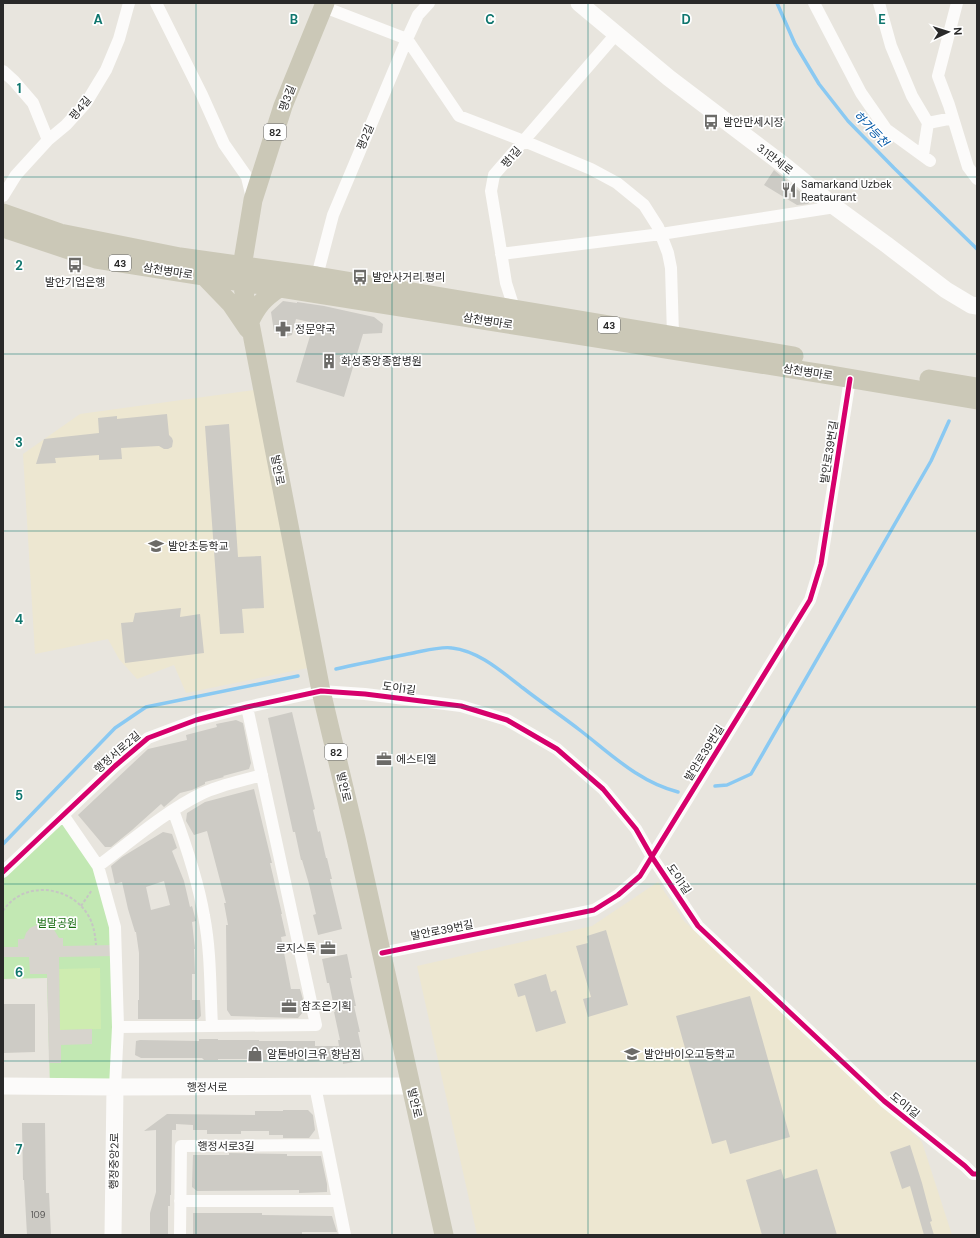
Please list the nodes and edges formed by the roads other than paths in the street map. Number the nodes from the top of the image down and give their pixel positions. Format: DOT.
graph roads {
  1 [pos="128,3"];
  2 [pos="156,3"];
  3 [pos="429,3"];
  4 [pos="579,3"];
  5 [pos="814,3"];
  6 [pos="879,3"];
  7 [pos="956,3"];
  8 [pos="324,5"];
  9 [pos="617,33"];
  10 [pos="407,39"];
  11 [pos="3,71"];
  12 [pos="953,118"];
  13 [pos="928,123"];
  14 [pos="48,140"];
  15 [pos="524,141"];
  16 [pos="977,179"];
  17 [pos="3,196"];
  18 [pos="253,200"];
  19 [pos="835,207"];
  20 [pos="3,213"];
  21 [pos="3,228"];
  22 [pos="661,234"];
  23 [pos="501,254"];
  24 [pos="242,275"];
  25 [pos="204,276"];
  26 [pos="317,276"];
  27 [pos="279,288"];
  28 [pos="977,306"];
  29 [pos="515,311"];
  30 [pos="251,329"];
  31 [pos="673,335"];
  32 [pos="850,379"];
  33 [pos="977,387"];
  34 [pos="977,400"];
  35 [pos="322,691"];
  36 [pos="247,707"];
  37 [pos="262,776"];
  38 [pos="173,810"];
  39 [pos="63,815"];
  40 [pos="652,857"];
  41 [pos="100,870"];
  42 [pos="3,872"];
  43 [pos="382,953"];
  44 [pos="118,1026"];
  45 [pos="212,1026"];
  46 [pos="3,1086"];
  47 [pos="314,1086"];
  48 [pos="411,1086"];
  49 [pos="115,1088"];
  50 [pos="326,1145"];
  51 [pos="977,1174"];
  52 [pos="338,1201"];
  53 [pos="180,1202"];
  54 [pos="113,1235"];
  55 [pos="180,1235"];
  56 [pos="345,1235"];
  57 [pos="444,1235"];
  1 -- 14 [label="street, 평4길"];
  2 -- 18 [label="street"];
  3 -- 10 [label="street, 평2길"];
  4 -- 9 [label="street, 3.1만세로"];
  5 -- 13 [label="street"];
  6 -- 13 [label="street"];
  7 -- 12 [label="street"];
  8 -- 10 [label="street"];
  8 -- 18 [label="main road, 평3길 / 82"];
  9 -- 15 [label="street, 평1길"];
  9 -- 19 [label="street, 3.1만세로"];
  10 -- 15 [label="street"];
  10 -- 26 [label="street, 평2길"];
  11 -- 14 [label="street"];
  12 -- 13 [label="street"];
  12 -- 16 [label="street"];
  14 -- 17 [label="street, 평4길"];
  15 -- 22 [label="street"];
  15 -- 23 [label="street, 평1길"];
  18 -- 24 [label="main road, 평3길 / 82"];
  19 -- 22 [label="street"];
  19 -- 28 [label="street, 3.1만세로"];
  20 -- 24 [label="main road, 삼천병마로 / 43"];
  21 -- 25 [label="main road, 삼천병마로 / 43"];
  22 -- 23 [label="street"];
  22 -- 31 [label="street"];
  23 -- 29 [label="street, 평1길"];
  24 -- 25 [label="main road, 삼천병마로 / 43"];
  24 -- 26 [label="main road, 삼천병마로 / 43"];
  24 -- 27 [label="main road, 삼천병마로 / 43"];
  24 -- 30 [label="main road, 발안로 / 82"];
  25 -- 30 [label="main road"];
  26 -- 29 [label="main road, 삼천병마로 / 43"];
  27 -- 30 [label="main road"];
  27 -- 32 [label="main road, 삼천병마로 / 43"];
  29 -- 31 [label="main road, 삼천병마로 / 43"];
  30 -- 35 [label="main road, 발안로 / 82"];
  31 -- 33 [label="main road, 삼천병마로 / 43"];
  32 -- 34 [label="main road, 삼천병마로 / 43"];
  32 -- 40 [label="street, 발안로39번길"];
  35 -- 36 [label="street, 행정서로2길"];
  35 -- 40 [label="street, 도이1길"];
  35 -- 43 [label="main road, 발안로 / 82"];
  36 -- 37 [label="street"];
  36 -- 39 [label="street, 행정서로2길"];
  37 -- 38 [label="street"];
  37 -- 45 [label="street"];
  38 -- 41 [label="street"];
  38 -- 45 [label="street"];
  39 -- 41 [label="street"];
  39 -- 42 [label="street, 행정서로2길"];
  40 -- 43 [label="street, 발안로39번길"];
  40 -- 51 [label="street, 도이1길"];
  41 -- 44 [label="street"];
  43 -- 48 [label="main road, 발안로 / 82"];
  44 -- 45 [label="street"];
  44 -- 49 [label="street"];
  46 -- 49 [label="street, 행정서로"];
  47 -- 48 [label="street, 행정서로"];
  47 -- 49 [label="street, 행정서로"];
  47 -- 50 [label="street"];
  48 -- 57 [label="main road, 발안로 / 82"];
  49 -- 54 [label="street, 행정중앙2로"];
  50 -- 52 [label="street"];
  50 -- 53 [label="street, 행정서로3길"];
  52 -- 53 [label="street"];
  52 -- 56 [label="street"];
  53 -- 55 [label="street, 행정서로3길"];
}
